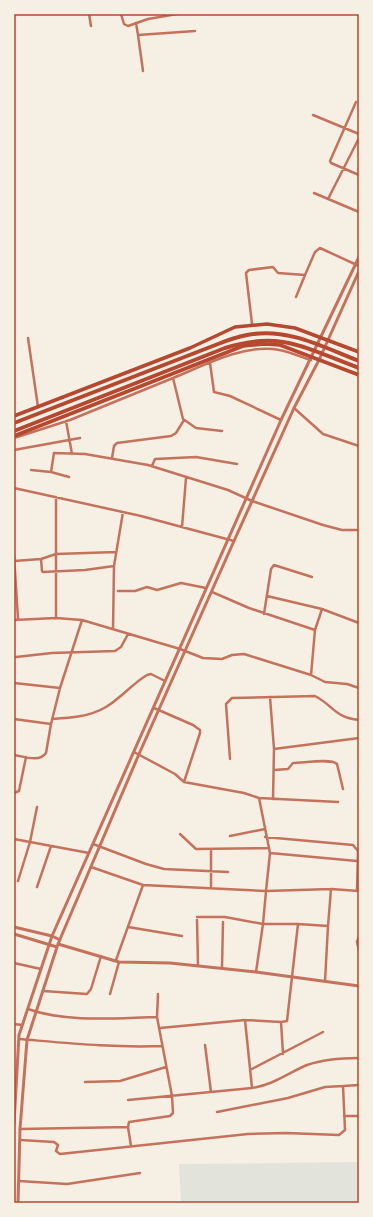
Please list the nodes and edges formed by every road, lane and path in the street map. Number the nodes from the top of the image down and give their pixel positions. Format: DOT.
graph roads {
  1 [pos="89,14"];
  2 [pos="121,14"];
  3 [pos="178,14"];
  4 [pos="136,23"];
  5 [pos="91,26"];
  6 [pos="195,31"];
  7 [pos="138,35"];
  8 [pos="143,71"];
  9 [pos="356,102"];
  10 [pos="314,115"];
  11 [pos="345,127"];
  12 [pos="359,134"];
  13 [pos="359,138"];
  14 [pos="344,168"];
  15 [pos="359,175"];
  16 [pos="314,193"];
  17 [pos="328,199"];
  18 [pos="359,212"];
  19 [pos="359,257"];
  20 [pos="357,265"];
  21 [pos="359,271"];
  22 [pos="305,275"];
  23 [pos="296,297"];
  24 [pos="338,301"];
  25 [pos="344,305"];
  26 [pos="252,324"];
  27 [pos="321,336"];
  28 [pos="28,338"];
  29 [pos="328,339"];
  30 [pos="359,352"];
  31 [pos="311,359"];
  32 [pos="319,360"];
  33 [pos="359,361"];
  34 [pos="210,363"];
  35 [pos="359,368"];
  36 [pos="359,374"];
  37 [pos="173,378"];
  38 [pos="38,406"];
  39 [pos="294,408"];
  40 [pos="14,416"];
  41 [pos="184,420"];
  42 [pos="281,420"];
  43 [pos="66,421"];
  44 [pos="14,423"];
  45 [pos="14,431"];
  46 [pos="222,432"];
  47 [pos="14,437"];
  48 [pos="80,438"];
  49 [pos="70,441"];
  50 [pos="359,446"];
  51 [pos="14,450"];
  52 [pos="72,454"];
  53 [pos="112,458"];
  54 [pos="237,464"];
  55 [pos="152,466"];
  56 [pos="32,470"];
  57 [pos="51,472"];
  58 [pos="68,477"];
  59 [pos="186,478"];
  60 [pos="14,488"];
  61 [pos="56,497"];
  62 [pos="247,499"];
  63 [pos="252,501"];
  64 [pos="123,512"];
  65 [pos="182,527"];
  66 [pos="359,530"];
  67 [pos="229,540"];
  68 [pos="234,541"];
  69 [pos="116,552"];
  70 [pos="56,554"];
  71 [pos="14,555"];
  72 [pos="41,559"];
  73 [pos="14,561"];
  74 [pos="114,566"];
  75 [pos="55,572"];
  76 [pos="312,577"];
  77 [pos="207,589"];
  78 [pos="118,591"];
  79 [pos="212,592"];
  80 [pos="267,596"];
  81 [pos="322,609"];
  82 [pos="264,614"];
  83 [pos="56,618"];
  84 [pos="18,619"];
  85 [pos="14,620"];
  86 [pos="82,620"];
  87 [pos="359,623"];
  88 [pos="113,629"];
  89 [pos="315,630"];
  90 [pos="128,634"];
  91 [pos="180,649"];
  92 [pos="72,652"];
  93 [pos="185,652"];
  94 [pos="16,657"];
  95 [pos="311,675"];
  96 [pos="165,681"];
  97 [pos="14,683"];
  98 [pos="172,683"];
  99 [pos="60,688"];
  100 [pos="359,688"];
  101 [pos="270,698"];
  102 [pos="154,708"];
  103 [pos="159,710"];
  104 [pos="14,719"];
  105 [pos="52,719"];
  106 [pos="359,720"];
  107 [pos="51,724"];
  108 [pos="359,738"];
  109 [pos="274,749"];
  110 [pos="134,752"];
  111 [pos="139,754"];
  112 [pos="14,755"];
  113 [pos="26,757"];
  114 [pos="230,759"];
  115 [pos="274,770"];
  116 [pos="121,782"];
  117 [pos="184,782"];
  118 [pos="126,784"];
  119 [pos="343,789"];
  120 [pos="14,793"];
  121 [pos="259,798"];
  122 [pos="273,799"];
  123 [pos="338,802"];
  124 [pos="37,807"];
  125 [pos="265,829"];
  126 [pos="180,834"];
  127 [pos="230,836"];
  128 [pos="265,836"];
  129 [pos="14,839"];
  130 [pos="30,842"];
  131 [pos="93,844"];
  132 [pos="51,846"];
  133 [pos="99,847"];
  134 [pos="268,848"];
  135 [pos="211,850"];
  136 [pos="89,853"];
  137 [pos="270,854"];
  138 [pos="356,860"];
  139 [pos="91,867"];
  140 [pos="211,872"];
  141 [pos="228,872"];
  142 [pos="18,881"];
  143 [pos="143,885"];
  144 [pos="37,887"];
  145 [pos="211,888"];
  146 [pos="331,889"];
  147 [pos="266,891"];
  148 [pos="358,891"];
  149 [pos="223,922"];
  150 [pos="263,924"];
  151 [pos="298,924"];
  152 [pos="328,926"];
  153 [pos="14,927"];
  154 [pos="128,928"];
  155 [pos="14,934"];
  156 [pos="52,936"];
  157 [pos="182,936"];
  158 [pos="359,936"];
  159 [pos="60,940"];
  160 [pos="49,944"];
  161 [pos="57,946"];
  162 [pos="359,951"];
  163 [pos="101,956"];
  164 [pos="117,961"];
  165 [pos="14,963"];
  166 [pos="198,966"];
  167 [pos="222,968"];
  168 [pos="41,969"];
  169 [pos="256,972"];
  170 [pos="292,977"];
  171 [pos="325,981"];
  172 [pos="359,986"];
  173 [pos="43,991"];
  174 [pos="110,994"];
  175 [pos="158,994"];
  176 [pos="28,1009"];
  177 [pos="36,1012"];
  178 [pos="157,1017"];
  179 [pos="245,1020"];
  180 [pos="281,1022"];
  181 [pos="14,1024"];
  182 [pos="22,1025"];
  183 [pos="160,1028"];
  184 [pos="323,1032"];
  185 [pos="19,1039"];
  186 [pos="27,1040"];
  187 [pos="162,1046"];
  188 [pos="205,1046"];
  189 [pos="283,1054"];
  190 [pos="359,1058"];
  191 [pos="166,1067"];
  192 [pos="250,1070"];
  193 [pos="85,1082"];
  194 [pos="359,1085"];
  195 [pos="343,1086"];
  196 [pos="252,1088"];
  197 [pos="210,1092"];
  198 [pos="172,1096"];
  199 [pos="128,1100"];
  200 [pos="217,1112"];
  201 [pos="344,1116"];
  202 [pos="359,1116"];
  203 [pos="21,1122"];
  204 [pos="14,1123"];
  205 [pos="128,1127"];
  206 [pos="20,1129"];
  207 [pos="20,1140"];
  208 [pos="130,1146"];
  209 [pos="140,1173"];
  210 [pos="19,1181"];
  211 [pos="18,1203"];
  1 -- 5 [label="street"];
  2 -- 4 [label="street"];
  3 -- 4 [label="street"];
  4 -- 7 [label="street"];
  6 -- 7 [label="street"];
  7 -- 8 [label="street"];
  9 -- 11 [label="street"];
  10 -- 11 [label="street"];
  11 -- 12 [label="street"];
  11 -- 14 [label="street"];
  13 -- 14 [label="street"];
  14 -- 15 [label="street"];
  14 -- 17 [label="street"];
  16 -- 17 [label="street"];
  17 -- 18 [label="street"];
  19 -- 20 [label="street"];
  20 -- 22 [label="street"];
  20 -- 24 [label="street"];
  21 -- 25 [label="street"];
  22 -- 23 [label="street"];
  22 -- 26 [label="street"];
  24 -- 25 [label="street"];
  24 -- 27 [label="street"];
  25 -- 29 [label="street"];
  26 -- 27 [label="main road"];
  26 -- 38 [label="main road"];
  27 -- 29 [label="main road"];
  27 -- 31 [label="street"];
  28 -- 38 [label="street"];
  29 -- 30 [label="main road"];
  29 -- 32 [label="street"];
  31 -- 32 [label="main road"];
  31 -- 34 [label="street"];
  31 -- 42 [label="street"];
  31 -- 47 [label="main road"];
  32 -- 36 [label="main road"];
  32 -- 39 [label="street"];
  33 -- 44 [label="highway"];
  34 -- 37 [label="street"];
  34 -- 42 [label="street"];
  35 -- 45 [label="highway"];
  37 -- 41 [label="street"];
  37 -- 43 [label="street"];
  38 -- 40 [label="main road"];
  39 -- 50 [label="street"];
  39 -- 63 [label="street"];
  41 -- 46 [label="street"];
  41 -- 53 [label="street"];
  42 -- 62 [label="street"];
  43 -- 47 [label="street"];
  43 -- 49 [label="street"];
  48 -- 49 [label="street"];
  49 -- 51 [label="street"];
  49 -- 52 [label="street"];
  52 -- 53 [label="street"];
  52 -- 57 [label="street"];
  53 -- 55 [label="street"];
  54 -- 55 [label="street"];
  55 -- 59 [label="street"];
  56 -- 57 [label="street"];
  57 -- 58 [label="street"];
  59 -- 62 [label="street"];
  59 -- 65 [label="street"];
  60 -- 61 [label="street"];
  61 -- 64 [label="street"];
  61 -- 70 [label="street"];
  62 -- 63 [label="street"];
  62 -- 67 [label="street"];
  63 -- 66 [label="street"];
  63 -- 68 [label="street"];
  64 -- 65 [label="street"];
  64 -- 69 [label="street"];
  65 -- 67 [label="street"];
  67 -- 68 [label="street"];
  67 -- 77 [label="street"];
  68 -- 79 [label="street"];
  69 -- 70 [label="street"];
  69 -- 74 [label="street"];
  70 -- 72 [label="street"];
  70 -- 75 [label="street"];
  71 -- 73 [label="street"];
  72 -- 73 [label="street"];
  72 -- 75 [label="street"];
  73 -- 84 [label="street"];
  74 -- 75 [label="street"];
  74 -- 88 [label="street"];
  75 -- 83 [label="street"];
  76 -- 80 [label="street"];
  77 -- 78 [label="street"];
  77 -- 91 [label="street"];
  79 -- 82 [label="street"];
  79 -- 93 [label="street"];
  80 -- 81 [label="street"];
  80 -- 82 [label="street"];
  81 -- 87 [label="street"];
  81 -- 89 [label="street"];
  82 -- 89 [label="street"];
  83 -- 84 [label="street"];
  83 -- 86 [label="street"];
  84 -- 85 [label="street"];
  86 -- 88 [label="street"];
  86 -- 92 [label="street"];
  88 -- 90 [label="street"];
  89 -- 95 [label="street"];
  90 -- 91 [label="street"];
  90 -- 92 [label="street"];
  91 -- 93 [label="street"];
  91 -- 96 [label="street"];
  92 -- 94 [label="street"];
  92 -- 99 [label="street"];
  93 -- 95 [label="street"];
  93 -- 98 [label="street"];
  95 -- 100 [label="street"];
  96 -- 98 [label="street"];
  96 -- 102 [label="street"];
  96 -- 105 [label="street"];
  97 -- 99 [label="street"];
  98 -- 103 [label="street"];
  99 -- 105 [label="street"];
  101 -- 106 [label="street"];
  101 -- 109 [label="street"];
  101 -- 114 [label="street"];
  102 -- 103 [label="street"];
  102 -- 110 [label="street"];
  103 -- 111 [label="street"];
  103 -- 117 [label="street"];
  104 -- 107 [label="street"];
  105 -- 107 [label="street"];
  107 -- 113 [label="street"];
  108 -- 109 [label="street"];
  109 -- 115 [label="street"];
  110 -- 111 [label="street"];
  110 -- 116 [label="street"];
  111 -- 117 [label="street"];
  111 -- 118 [label="street"];
  112 -- 113 [label="street"];
  113 -- 120 [label="street"];
  115 -- 119 [label="street"];
  115 -- 122 [label="street"];
  116 -- 118 [label="street"];
  116 -- 131 [label="street"];
  117 -- 121 [label="street"];
  118 -- 133 [label="street"];
  121 -- 122 [label="street"];
  121 -- 125 [label="street"];
  122 -- 123 [label="street"];
  124 -- 130 [label="street"];
  125 -- 127 [label="street"];
  125 -- 128 [label="street"];
  126 -- 135 [label="street"];
  128 -- 134 [label="street"];
  128 -- 138 [label="street"];
  129 -- 130 [label="street"];
  130 -- 132 [label="street"];
  130 -- 142 [label="street"];
  131 -- 133 [label="street"];
  131 -- 136 [label="street"];
  132 -- 136 [label="street"];
  132 -- 144 [label="street"];
  133 -- 139 [label="street"];
  133 -- 140 [label="street"];
  134 -- 135 [label="street"];
  134 -- 137 [label="street"];
  135 -- 140 [label="street"];
  136 -- 156 [label="street"];
  137 -- 138 [label="street"];
  137 -- 147 [label="street"];
  138 -- 148 [label="street"];
  139 -- 143 [label="street"];
  139 -- 159 [label="street"];
  140 -- 141 [label="street"];
  140 -- 145 [label="street"];
  143 -- 145 [label="street"];
  143 -- 154 [label="street"];
  145 -- 147 [label="street"];
  146 -- 147 [label="street"];
  146 -- 148 [label="street"];
  146 -- 152 [label="street"];
  147 -- 150 [label="street"];
  149 -- 167 [label="street"];
  150 -- 151 [label="street"];
  150 -- 166 [label="street"];
  150 -- 169 [label="street"];
  151 -- 152 [label="street"];
  151 -- 170 [label="street"];
  152 -- 171 [label="street"];
  153 -- 156 [label="street"];
  154 -- 157 [label="street"];
  154 -- 164 [label="street"];
  155 -- 160 [label="street"];
  156 -- 159 [label="street"];
  156 -- 160 [label="street"];
  158 -- 162 [label="street"];
  159 -- 161 [label="street"];
  160 -- 161 [label="street"];
  160 -- 168 [label="street"];
  161 -- 163 [label="street"];
  161 -- 173 [label="street"];
  163 -- 164 [label="street"];
  163 -- 173 [label="street"];
  164 -- 166 [label="street"];
  164 -- 174 [label="street"];
  165 -- 168 [label="street"];
  166 -- 167 [label="street"];
  167 -- 169 [label="street"];
  168 -- 176 [label="street"];
  169 -- 170 [label="street"];
  170 -- 171 [label="street"];
  170 -- 180 [label="street"];
  171 -- 172 [label="street"];
  173 -- 177 [label="street"];
  175 -- 178 [label="street"];
  176 -- 177 [label="street"];
  176 -- 182 [label="street"];
  177 -- 178 [label="street"];
  177 -- 186 [label="street"];
  178 -- 183 [label="street"];
  179 -- 180 [label="street"];
  179 -- 183 [label="street"];
  179 -- 192 [label="street"];
  180 -- 189 [label="street"];
  181 -- 182 [label="street"];
  182 -- 185 [label="street"];
  183 -- 187 [label="street"];
  184 -- 189 [label="street"];
  185 -- 186 [label="street"];
  185 -- 204 [label="street"];
  186 -- 187 [label="street"];
  186 -- 203 [label="street"];
  187 -- 191 [label="street"];
  188 -- 197 [label="street"];
  189 -- 192 [label="street"];
  190 -- 196 [label="street"];
  191 -- 193 [label="street"];
  191 -- 198 [label="street"];
  192 -- 196 [label="street"];
  194 -- 195 [label="street"];
  195 -- 200 [label="street"];
  195 -- 201 [label="street"];
  196 -- 197 [label="street"];
  197 -- 198 [label="street"];
  198 -- 199 [label="street"];
  198 -- 205 [label="street"];
  201 -- 202 [label="street"];
  201 -- 208 [label="street"];
  203 -- 204 [label="street"];
  203 -- 206 [label="street"];
  205 -- 206 [label="street"];
  205 -- 208 [label="street"];
  206 -- 207 [label="street"];
  207 -- 208 [label="street"];
  207 -- 210 [label="street"];
  209 -- 210 [label="street"];
  210 -- 211 [label="street"];
}
